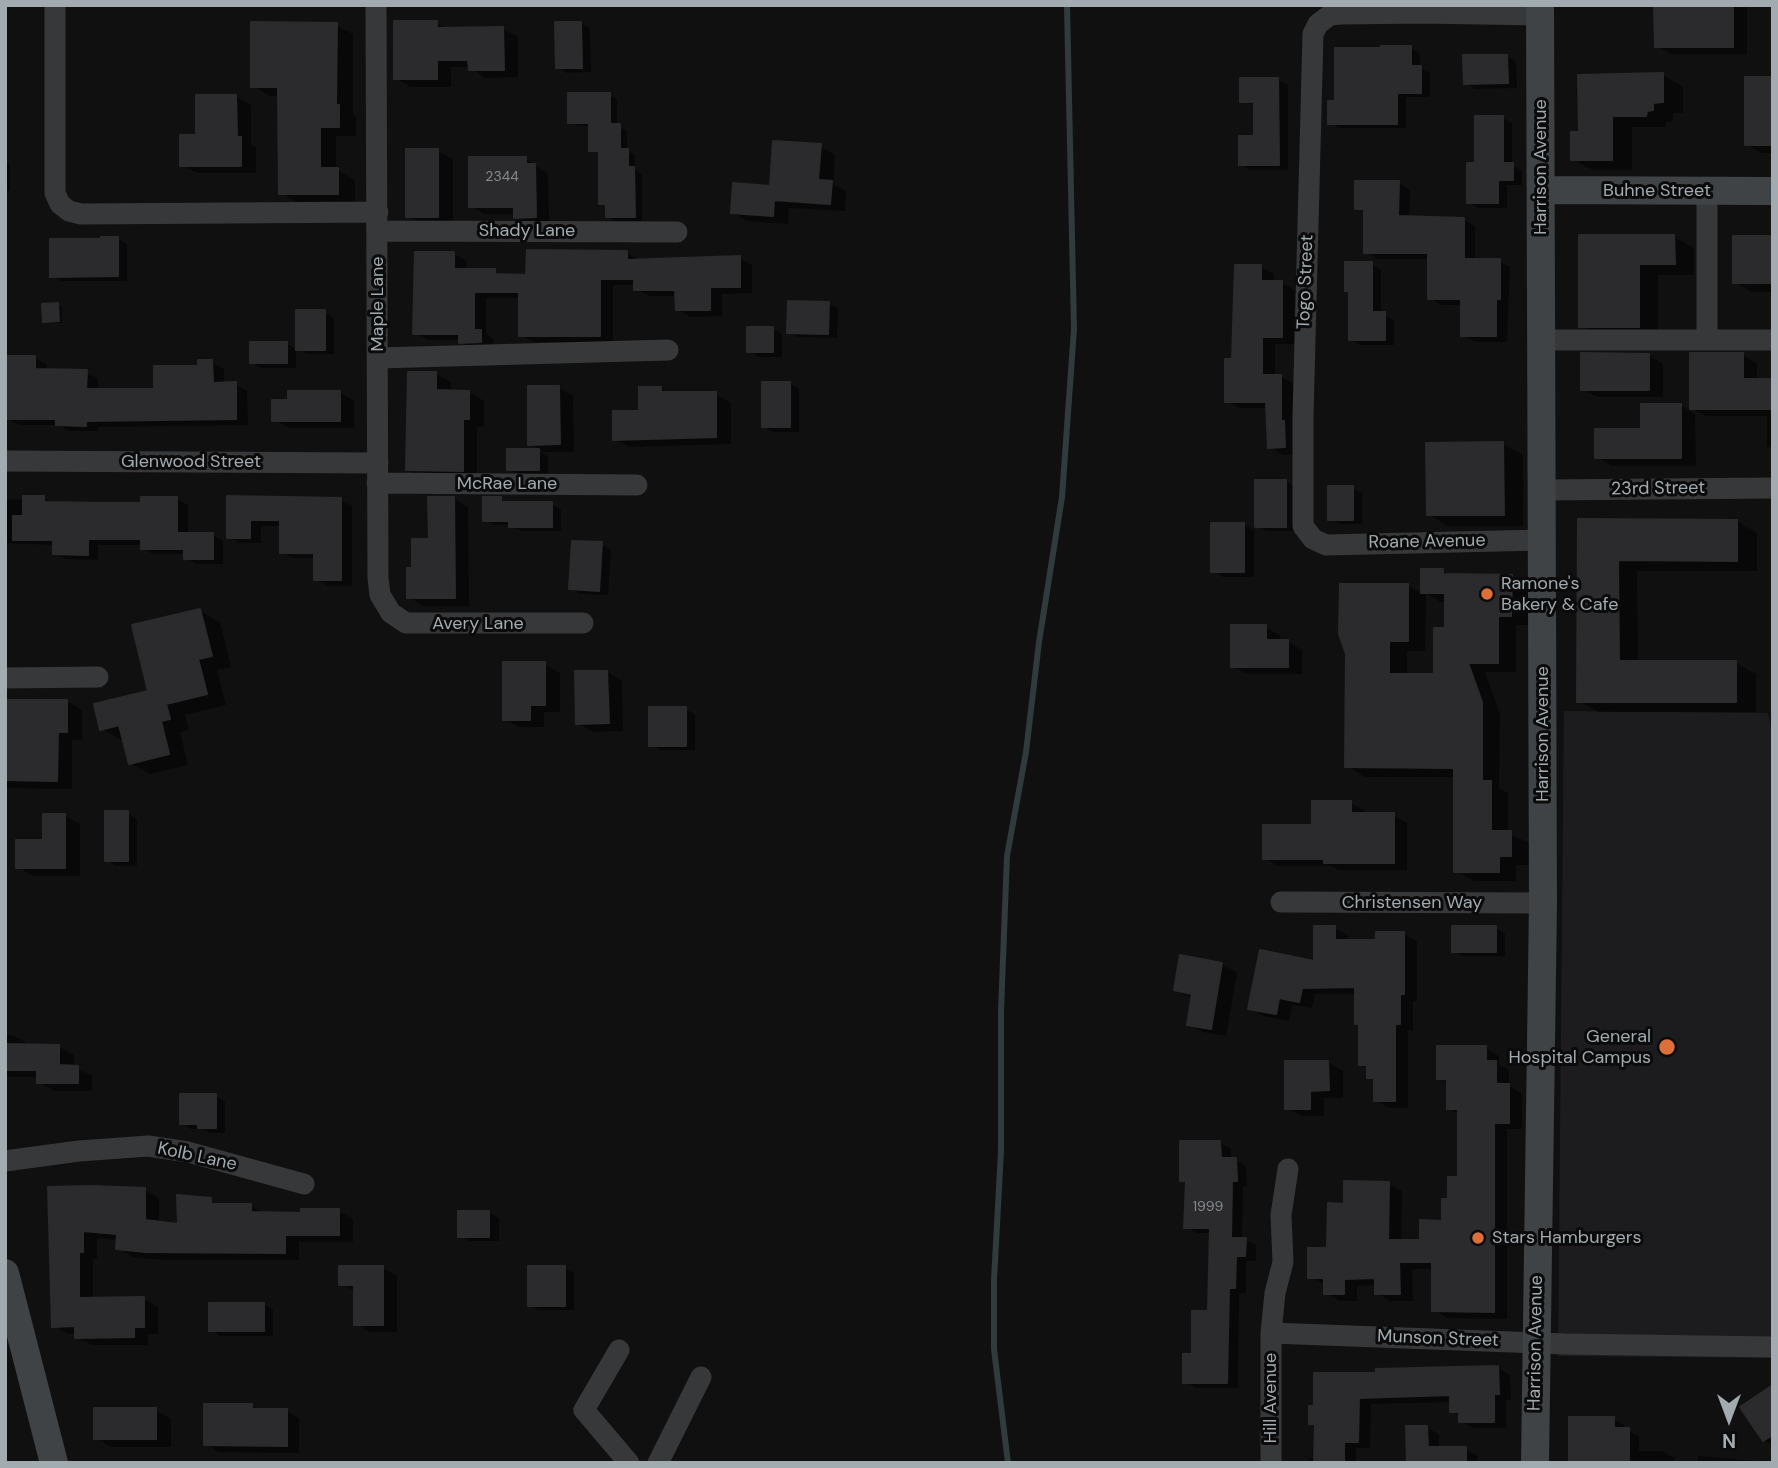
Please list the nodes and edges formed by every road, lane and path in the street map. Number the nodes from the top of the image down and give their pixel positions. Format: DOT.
graph roads {
  1 [pos="55,5"];
  2 [pos="376,5"];
  3 [pos="1540,10"];
  4 [pos="1541,190"];
  5 [pos="1707,191"];
  6 [pos="1773,191"];
  7 [pos="378,221"];
  8 [pos="677,232"];
  9 [pos="1542,340"];
  10 [pos="1707,340"];
  11 [pos="1773,340"];
  12 [pos="668,350"];
  13 [pos="378,358"];
  14 [pos="5,461"];
  15 [pos="378,473"];
  16 [pos="637,485"];
  17 [pos="1773,488"];
  18 [pos="1542,490"];
  19 [pos="1313,538"];
  20 [pos="1542,540"];
  21 [pos="383,601"];
  22 [pos="583,623"];
  23 [pos="98,677"];
  24 [pos="5,678"];
  25 [pos="1281,902"];
  26 [pos="1543,903"];
  27 [pos="5,1161"];
  28 [pos="1288,1169"];
  29 [pos="304,1184"];
  30 [pos="5,1273"];
  31 [pos="1271,1333"];
  32 [pos="1536,1343"];
  33 [pos="1773,1347"];
  34 [pos="619,1350"];
  35 [pos="701,1377"];
  36 [pos="54,1463"];
  37 [pos="629,1463"];
  38 [pos="658,1463"];
  39 [pos="1271,1463"];
  40 [pos="1535,1463"];
  1 -- 7 [label="street, Shady Lane"];
  2 -- 7 [label="street, Maple Lane"];
  3 -- 4 [label="main road, Harrison Avenue"];
  3 -- 19 [label="street, Togo Street"];
  4 -- 5 [label="main road, Buhne Street"];
  4 -- 9 [label="main road, Harrison Avenue"];
  5 -- 6 [label="main road, Buhne Street"];
  5 -- 10 [label="street"];
  7 -- 8 [label="street, Shady Lane"];
  7 -- 13 [label="street, Maple Lane"];
  9 -- 10 [label="street"];
  9 -- 18 [label="main road, Harrison Avenue"];
  10 -- 11 [label="street"];
  12 -- 13 [label="street"];
  13 -- 15 [label="street, Maple Lane"];
  14 -- 15 [label="street, Glenwood Street"];
  15 -- 16 [label="street, McRae Lane"];
  15 -- 21 [label="street, Maple Lane"];
  17 -- 18 [label="street, 23rd Street"];
  18 -- 20 [label="main road, Harrison Avenue"];
  19 -- 20 [label="street, Roane Avenue"];
  20 -- 26 [label="main road, Harrison Avenue"];
  21 -- 22 [label="street, Avery Lane"];
  23 -- 24 [label="street"];
  25 -- 26 [label="street, Christensen Way"];
  26 -- 32 [label="main road, Harrison Avenue"];
  27 -- 29 [label="street, Kolb Lane"];
  28 -- 31 [label="street, Hill Avenue"];
  30 -- 36 [label="main road"];
  31 -- 32 [label="street, Munson Street"];
  31 -- 39 [label="street, Hill Avenue"];
  32 -- 33 [label="street, Munson Street"];
  32 -- 40 [label="main road, Harrison Avenue"];
  34 -- 37 [label="street"];
  35 -- 38 [label="street"];
}
